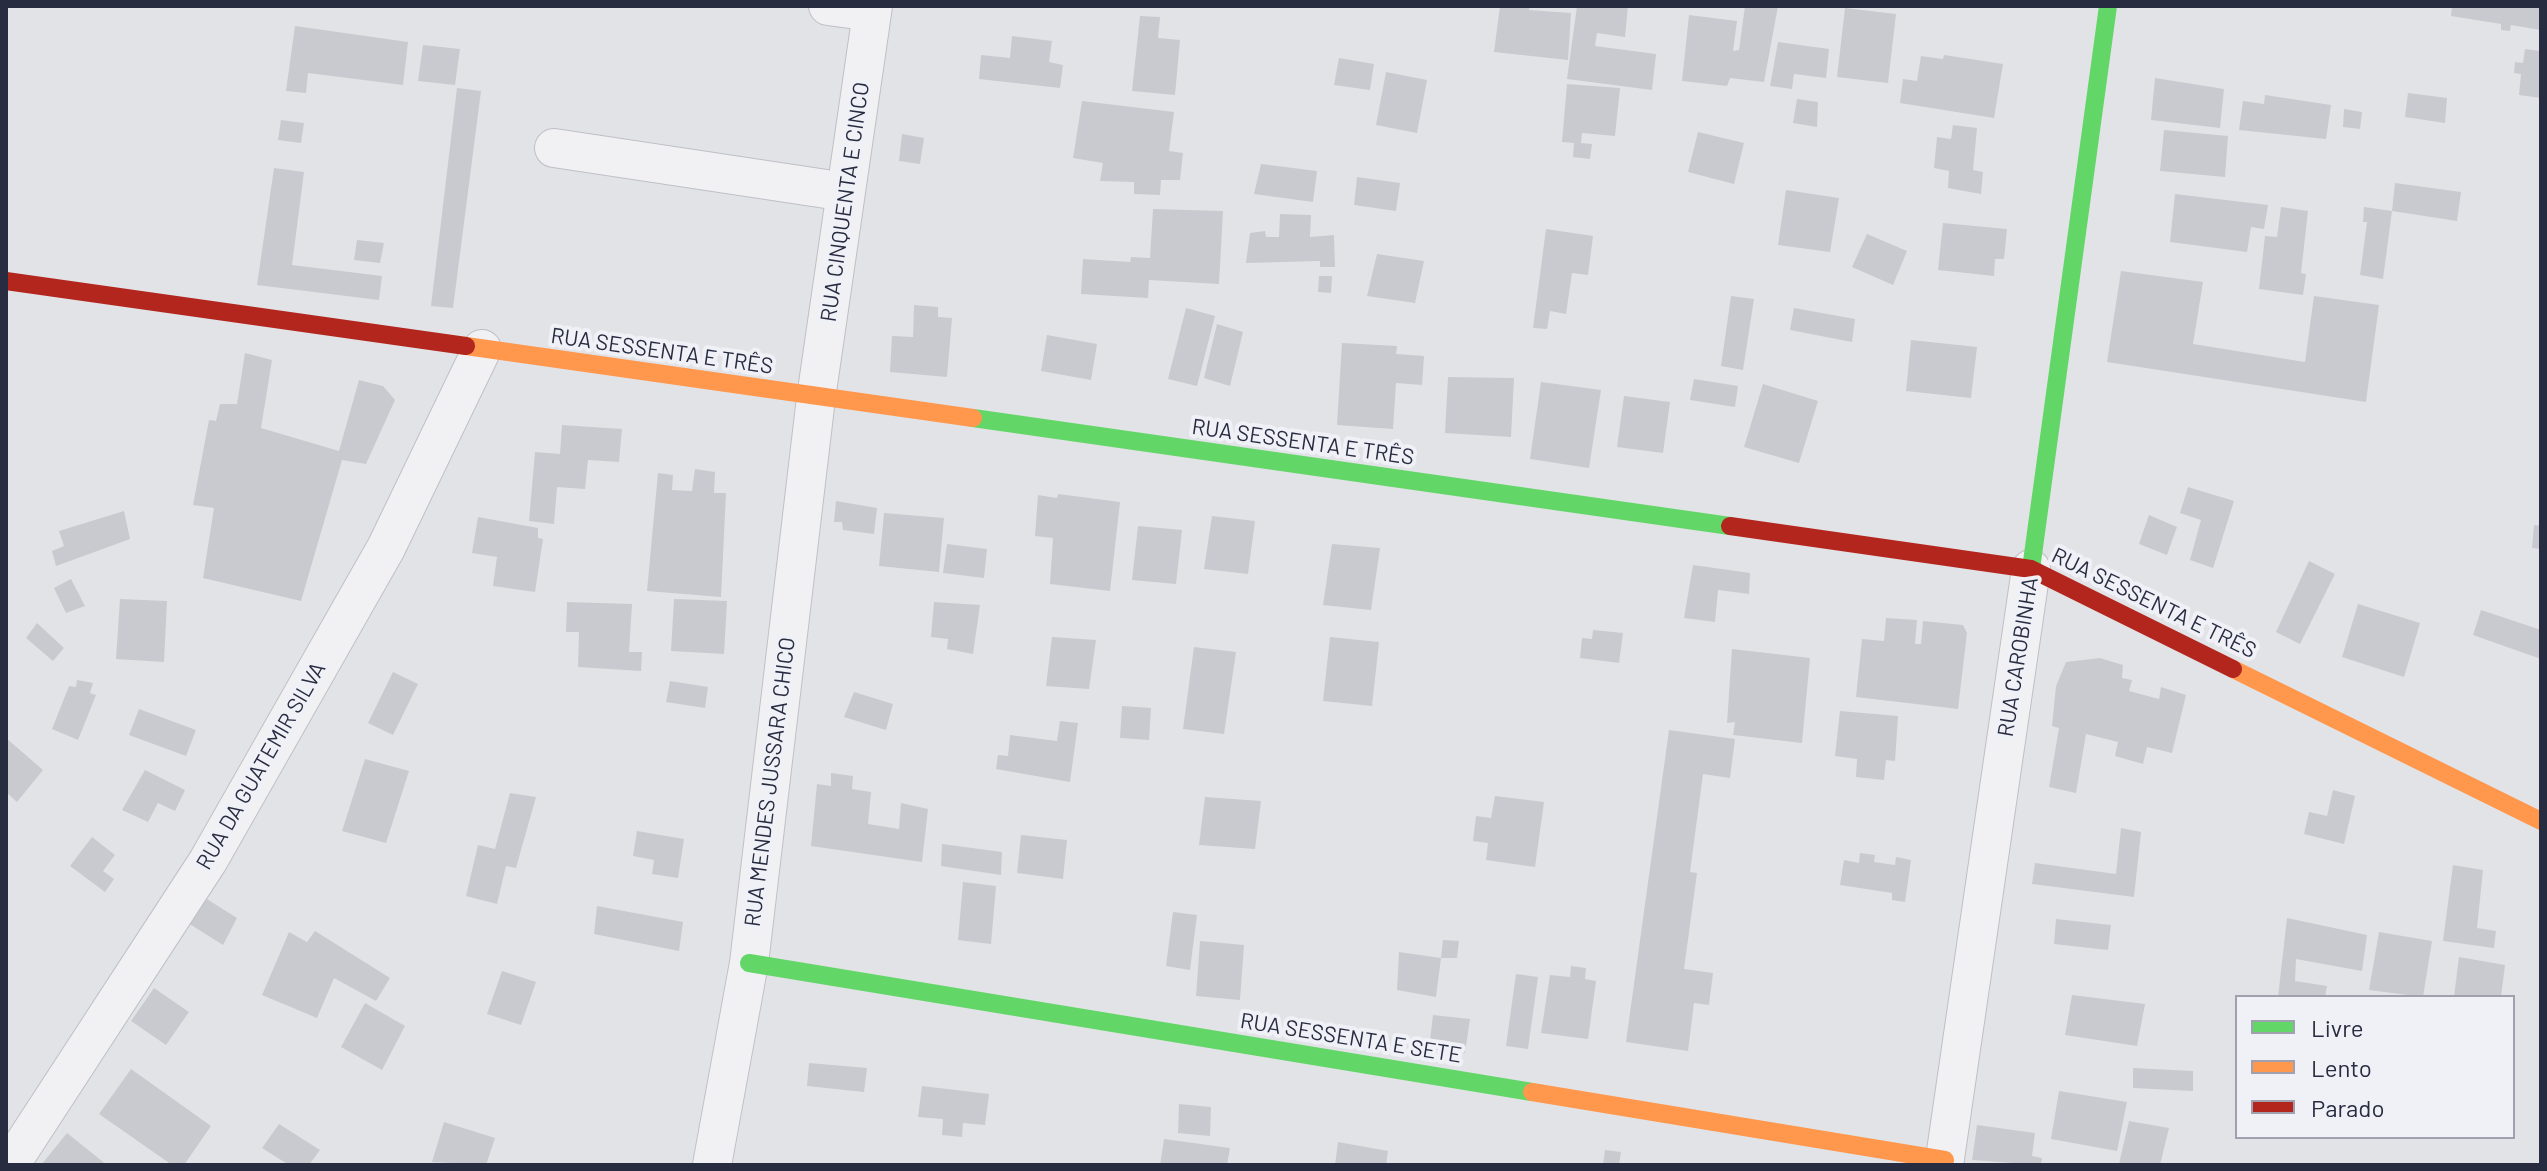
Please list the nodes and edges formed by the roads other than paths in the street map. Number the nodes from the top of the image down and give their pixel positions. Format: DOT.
graph roads {
  1 [pos="828,6"];
  2 [pos="2108,6"];
  3 [pos="873,9"];
  4 [pos="554,148"];
  5 [pos="846,192"];
  6 [pos="6,281"];
  7 [pos="482,349"];
  8 [pos="816,398"];
  9 [pos="2031,569"];
  10 [pos="2541,821"];
  11 [pos="749,963"];
  12 [pos="1944,1163"];
  13 [pos="10,1165"];
  14 [pos="712,1165"];
  1 -- 3 [label="street"];
  2 -- 9 [label="street, RUA CAROBINHA"];
  3 -- 5 [label="street, RUA CINQUENTA E CINCO"];
  4 -- 5 [label="street"];
  5 -- 8 [label="street, RUA CINQUENTA E CINCO"];
  6 -- 7 [label="street, RUA SESSENTA E TRÊS"];
  7 -- 8 [label="street, RUA SESSENTA E TRÊS"];
  7 -- 13 [label="street, RUA DA GUATEMIR SILVA"];
  8 -- 9 [label="street, RUA SESSENTA E TRÊS"];
  8 -- 11 [label="street, RUA MENDES JUSSARA CHICO"];
  9 -- 10 [label="street, RUA SESSENTA E TRÊS"];
  9 -- 12 [label="street, RUA CAROBINHA"];
  11 -- 12 [label="street, RUA SESSENTA E SETE"];
  11 -- 14 [label="street, RUA MENDES JUSSARA CHICO"];
}
